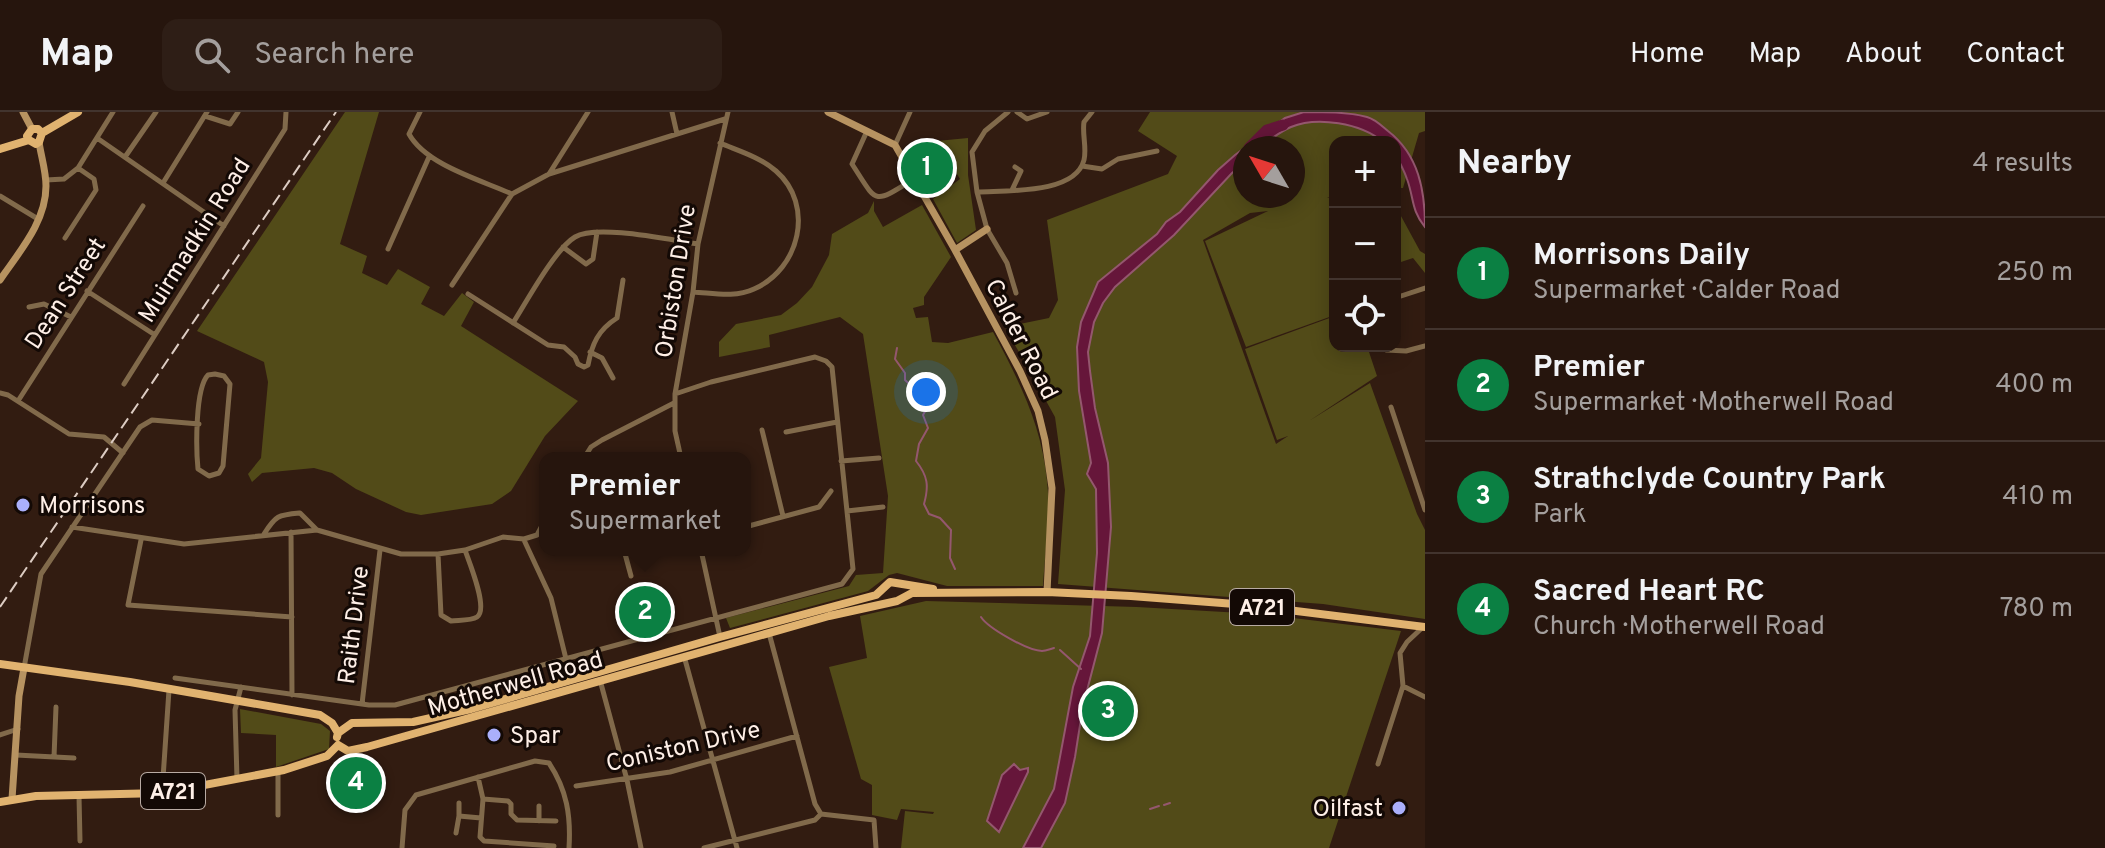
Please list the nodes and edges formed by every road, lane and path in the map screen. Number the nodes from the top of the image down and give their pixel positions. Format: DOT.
graph roads {
  1 [pos="23,112"];
  2 [pos="78,112"];
  3 [pos="113,112"];
  4 [pos="156,112"];
  5 [pos="238,112"];
  6 [pos="286,112"];
  7 [pos="420,112"];
  8 [pos="588,112"];
  9 [pos="672,112"];
  10 [pos="828,112"];
  11 [pos="912,112"];
  12 [pos="1008,112"];
  13 [pos="1017,112"];
  14 [pos="1047,112"];
  15 [pos="1092,112"];
  16 [pos="206,114"];
  17 [pos="727,115"];
  18 [pos="32,129"];
  19 [pos="867,131"];
  20 [pos="677,134"];
  21 [pos="41,137"];
  22 [pos="97,138"];
  23 [pos="29,140"];
  24 [pos="720,143"];
  25 [pos="895,145"];
  26 [pos="0,149"];
  27 [pos="1157,151"];
  28 [pos="125,157"];
  29 [pos="429,157"];
  30 [pos="1082,166"];
  31 [pos="78,168"];
  32 [pos="1021,168"];
  33 [pos="549,174"];
  34 [pos="914,179"];
  35 [pos="46,180"];
  36 [pos="163,183"];
  37 [pos="1012,190"];
  38 [pos="977,192"];
  39 [pos="512,194"];
  40 [pos="0,196"];
  41 [pos="143,206"];
  42 [pos="38,219"];
  43 [pos="225,226"];
  44 [pos="987,229"];
  45 [pos="597,232"];
  46 [pos="65,238"];
  47 [pos="698,244"];
  48 [pos="563,247"];
  49 [pos="388,249"];
  50 [pos="955,250"];
  51 [pos="0,280"];
  52 [pos="623,280"];
  53 [pos="452,285"];
  54 [pos="1425,288"];
  55 [pos="87,291"];
  56 [pos="693,292"];
  57 [pos="1016,293"];
  58 [pos="468,294"];
  59 [pos="1401,296"];
  60 [pos="29,307"];
  61 [pos="71,317"];
  62 [pos="513,323"];
  63 [pos="155,335"];
  64 [pos="1425,346"];
  65 [pos="1401,351"];
  66 [pos="590,352"];
  67 [pos="613,378"];
  68 [pos="124,384"];
  69 [pos="0,393"];
  70 [pos="675,394"];
  71 [pos="18,401"];
  72 [pos="674,403"];
  73 [pos="1391,407"];
  74 [pos="837,422"];
  75 [pos="199,424"];
  76 [pos="762,430"];
  77 [pos="786,432"];
  78 [pos="588,452"];
  79 [pos="680,452"];
  80 [pos="123,453"];
  81 [pos="879,458"];
  82 [pos="841,461"];
  83 [pos="831,491"];
  84 [pos="883,507"];
  85 [pos="1425,510"];
  86 [pos="847,511"];
  87 [pos="783,516"];
  88 [pos="751,525"];
  89 [pos="72,527"];
  90 [pos="317,530"];
  91 [pos="539,531"];
  92 [pos="291,532"];
  93 [pos="264,534"];
  94 [pos="524,539"];
  95 [pos="141,540"];
  96 [pos="380,550"];
  97 [pos="465,550"];
  98 [pos="438,554"];
  99 [pos="626,556"];
  100 [pos="702,556"];
  101 [pos="631,576"];
  102 [pos="901,582"];
  103 [pos="886,588"];
  104 [pos="1047,592"];
  105 [pos="945,593"];
  106 [pos="904,597"];
  107 [pos="891,600"];
  108 [pos="292,617"];
  109 [pos="716,619"];
  110 [pos="1424,627"];
  111 [pos="769,633"];
  112 [pos="720,637"];
  113 [pos="684,656"];
  114 [pos="566,659"];
  115 [pos="0,664"];
  116 [pos="24,668"];
  117 [pos="175,678"];
  118 [pos="600,680"];
  119 [pos="1403,686"];
  120 [pos="241,687"];
  121 [pos="169,690"];
  122 [pos="292,695"];
  123 [pos="1425,697"];
  124 [pos="238,702"];
  125 [pos="362,704"];
  126 [pos="56,707"];
  127 [pos="379,724"];
  128 [pos="18,729"];
  129 [pos="338,733"];
  130 [pos="0,735"];
  131 [pos="797,736"];
  132 [pos="381,743"];
  133 [pos="338,745"];
  134 [pos="16,755"];
  135 [pos="54,757"];
  136 [pos="74,758"];
  137 [pos="713,761"];
  138 [pos="1378,764"];
  139 [pos="278,771"];
  140 [pos="478,777"];
  141 [pos="237,779"];
  142 [pos="627,780"];
  143 [pos="576,786"];
  144 [pos="162,793"];
  145 [pos="79,796"];
  146 [pos="12,799"];
  147 [pos="483,799"];
  148 [pos="0,802"];
  149 [pos="459,803"];
  150 [pos="539,806"];
  151 [pos="821,814"];
  152 [pos="278,815"];
  153 [pos="459,816"];
  154 [pos="481,818"];
  155 [pos="539,821"];
  156 [pos="556,821"];
  157 [pos="456,833"];
  158 [pos="80,841"];
  159 [pos="736,845"];
  160 [pos="554,846"];
  161 [pos="402,848"];
  162 [pos="569,848"];
  163 [pos="641,848"];
  164 [pos="704,848"];
  165 [pos="876,848"];
  1 -- 18 [label="street"];
  2 -- 21 [label="main road"];
  3 -- 22 [label="street"];
  4 -- 28 [label="street"];
  5 -- 16 [label="street"];
  6 -- 43 [label="street, Muirmadkin Road"];
  7 -- 29 [label="street"];
  8 -- 33 [label="street"];
  9 -- 20 [label="street"];
  10 -- 19 [label="street"];
  11 -- 25 [label="street"];
  12 -- 38 [label="street"];
  13 -- 14 [label="street"];
  15 -- 30 [label="street"];
  16 -- 36 [label="street"];
  17 -- 20 [label="street"];
  17 -- 24 [label="street, Orbiston Drive"];
  18 -- 21 [label="main road"];
  18 -- 23 [label="main road"];
  19 -- 25 [label="street"];
  19 -- 34 [label="street"];
  20 -- 33 [label="street"];
  21 -- 23 [label="main road"];
  21 -- 35 [label="street"];
  22 -- 28 [label="street"];
  22 -- 31 [label="street"];
  23 -- 26 [label="main road"];
  24 -- 47 [label="street, Orbiston Drive"];
  24 -- 56 [label="street"];
  25 -- 34 [label="street, Calder Road"];
  27 -- 30 [label="street"];
  28 -- 36 [label="street"];
  29 -- 39 [label="street"];
  29 -- 49 [label="street"];
  30 -- 37 [label="street"];
  31 -- 35 [label="street"];
  31 -- 46 [label="street"];
  32 -- 37 [label="street"];
  33 -- 39 [label="street"];
  34 -- 50 [label="street, Calder Road"];
  35 -- 42 [label="street"];
  36 -- 43 [label="street"];
  37 -- 38 [label="street"];
  38 -- 44 [label="street"];
  39 -- 53 [label="street"];
  40 -- 42 [label="street"];
  41 -- 55 [label="street, Dean Street"];
  42 -- 51 [label="street"];
  43 -- 63 [label="street, Muirmadkin Road"];
  44 -- 50 [label="street"];
  44 -- 57 [label="street"];
  45 -- 47 [label="street"];
  45 -- 48 [label="street"];
  45 -- 48 [label="street"];
  47 -- 56 [label="street, Orbiston Drive"];
  48 -- 62 [label="street"];
  50 -- 104 [label="street, Calder Road"];
  52 -- 66 [label="street"];
  54 -- 59 [label="street"];
  55 -- 61 [label="street, Dean Street"];
  55 -- 63 [label="street"];
  56 -- 70 [label="street, Orbiston Drive"];
  58 -- 62 [label="street"];
  60 -- 61 [label="street"];
  61 -- 71 [label="street, Dean Street"];
  62 -- 66 [label="street"];
  63 -- 68 [label="street, Muirmadkin Road"];
  64 -- 65 [label="street"];
  66 -- 67 [label="street"];
  69 -- 71 [label="street"];
  70 -- 72 [label="street, Orbiston Drive"];
  70 -- 74 [label="street, Motherwell Road"];
  71 -- 80 [label="street"];
  72 -- 78 [label="street"];
  72 -- 79 [label="street, Orbiston Drive"];
  73 -- 85 [label="street"];
  74 -- 77 [label="street"];
  74 -- 82 [label="street, Motherwell Road"];
  75 -- 75 [label="street"];
  75 -- 80 [label="street"];
  76 -- 87 [label="street"];
  80 -- 89 [label="street"];
  81 -- 82 [label="street"];
  82 -- 86 [label="street, Motherwell Road"];
  83 -- 87 [label="street"];
  84 -- 86 [label="street"];
  86 -- 109 [label="street, Motherwell Road"];
  87 -- 88 [label="street"];
  89 -- 95 [label="street"];
  89 -- 116 [label="street"];
  90 -- 92 [label="street"];
  90 -- 93 [label="street"];
  90 -- 96 [label="street"];
  91 -- 94 [label="street"];
  92 -- 93 [label="street"];
  92 -- 108 [label="street"];
  93 -- 95 [label="street"];
  94 -- 97 [label="street"];
  94 -- 114 [label="street"];
  95 -- 108 [label="street"];
  96 -- 98 [label="street"];
  96 -- 125 [label="street, Raith Drive"];
  97 -- 98 [label="street"];
  97 -- 98 [label="street"];
  99 -- 101 [label="street"];
  100 -- 109 [label="street"];
  102 -- 103 [label="main road"];
  102 -- 105 [label="main road, A721"];
  102 -- 106 [label="main road"];
  103 -- 107 [label="main road"];
  103 -- 112 [label="main road, Motherwell Road"];
  104 -- 105 [label="main road, A721"];
  104 -- 110 [label="main road, A721"];
  105 -- 106 [label="main road, A721"];
  106 -- 107 [label="main road, A721"];
  107 -- 111 [label="main road, Motherwell Road / A721"];
  108 -- 122 [label="street"];
  109 -- 112 [label="street"];
  109 -- 114 [label="street, Motherwell Road"];
  110 -- 119 [label="street"];
  111 -- 113 [label="main road, Motherwell Road / A721"];
  111 -- 131 [label="street"];
  112 -- 127 [label="main road, Motherwell Road"];
  113 -- 118 [label="main road, Motherwell Road / A721"];
  113 -- 137 [label="street"];
  114 -- 125 [label="street, Motherwell Road"];
  115 -- 116 [label="main road"];
  116 -- 121 [label="main road"];
  116 -- 128 [label="street"];
  117 -- 120 [label="street, Motherwell Road"];
  118 -- 132 [label="main road, Motherwell Road / A721"];
  118 -- 142 [label="street"];
  119 -- 123 [label="street"];
  119 -- 138 [label="street"];
  120 -- 122 [label="street, Motherwell Road"];
  120 -- 124 [label="street"];
  121 -- 124 [label="main road"];
  121 -- 144 [label="street"];
  122 -- 125 [label="street, Motherwell Road"];
  124 -- 129 [label="main road"];
  124 -- 141 [label="street"];
  126 -- 135 [label="street"];
  127 -- 129 [label="main road, Motherwell Road"];
  127 -- 132 [label="main road"];
  128 -- 130 [label="street"];
  128 -- 134 [label="street"];
  129 -- 133 [label="main road"];
  131 -- 137 [label="street, Coniston Drive"];
  131 -- 151 [label="street"];
  132 -- 133 [label="main road, Motherwell Road / A721"];
  133 -- 139 [label="main road, A721"];
  134 -- 135 [label="street"];
  134 -- 146 [label="street"];
  135 -- 136 [label="street"];
  137 -- 142 [label="street, Coniston Drive"];
  137 -- 159 [label="street"];
  139 -- 141 [label="main road, A721"];
  139 -- 152 [label="street"];
  140 -- 147 [label="street"];
  140 -- 161 [label="street"];
  140 -- 162 [label="street"];
  141 -- 144 [label="main road, A721"];
  142 -- 143 [label="street, Coniston Drive"];
  142 -- 163 [label="street"];
  144 -- 145 [label="main road, A721"];
  145 -- 146 [label="main road, A721"];
  145 -- 158 [label="street"];
  146 -- 148 [label="main road, A721"];
  147 -- 154 [label="street"];
  147 -- 155 [label="street"];
  149 -- 153 [label="street"];
  150 -- 155 [label="street"];
  151 -- 159 [label="street"];
  151 -- 165 [label="street"];
  153 -- 154 [label="street"];
  153 -- 157 [label="street"];
  154 -- 160 [label="street"];
  155 -- 156 [label="street"];
  159 -- 164 [label="street"];
}
